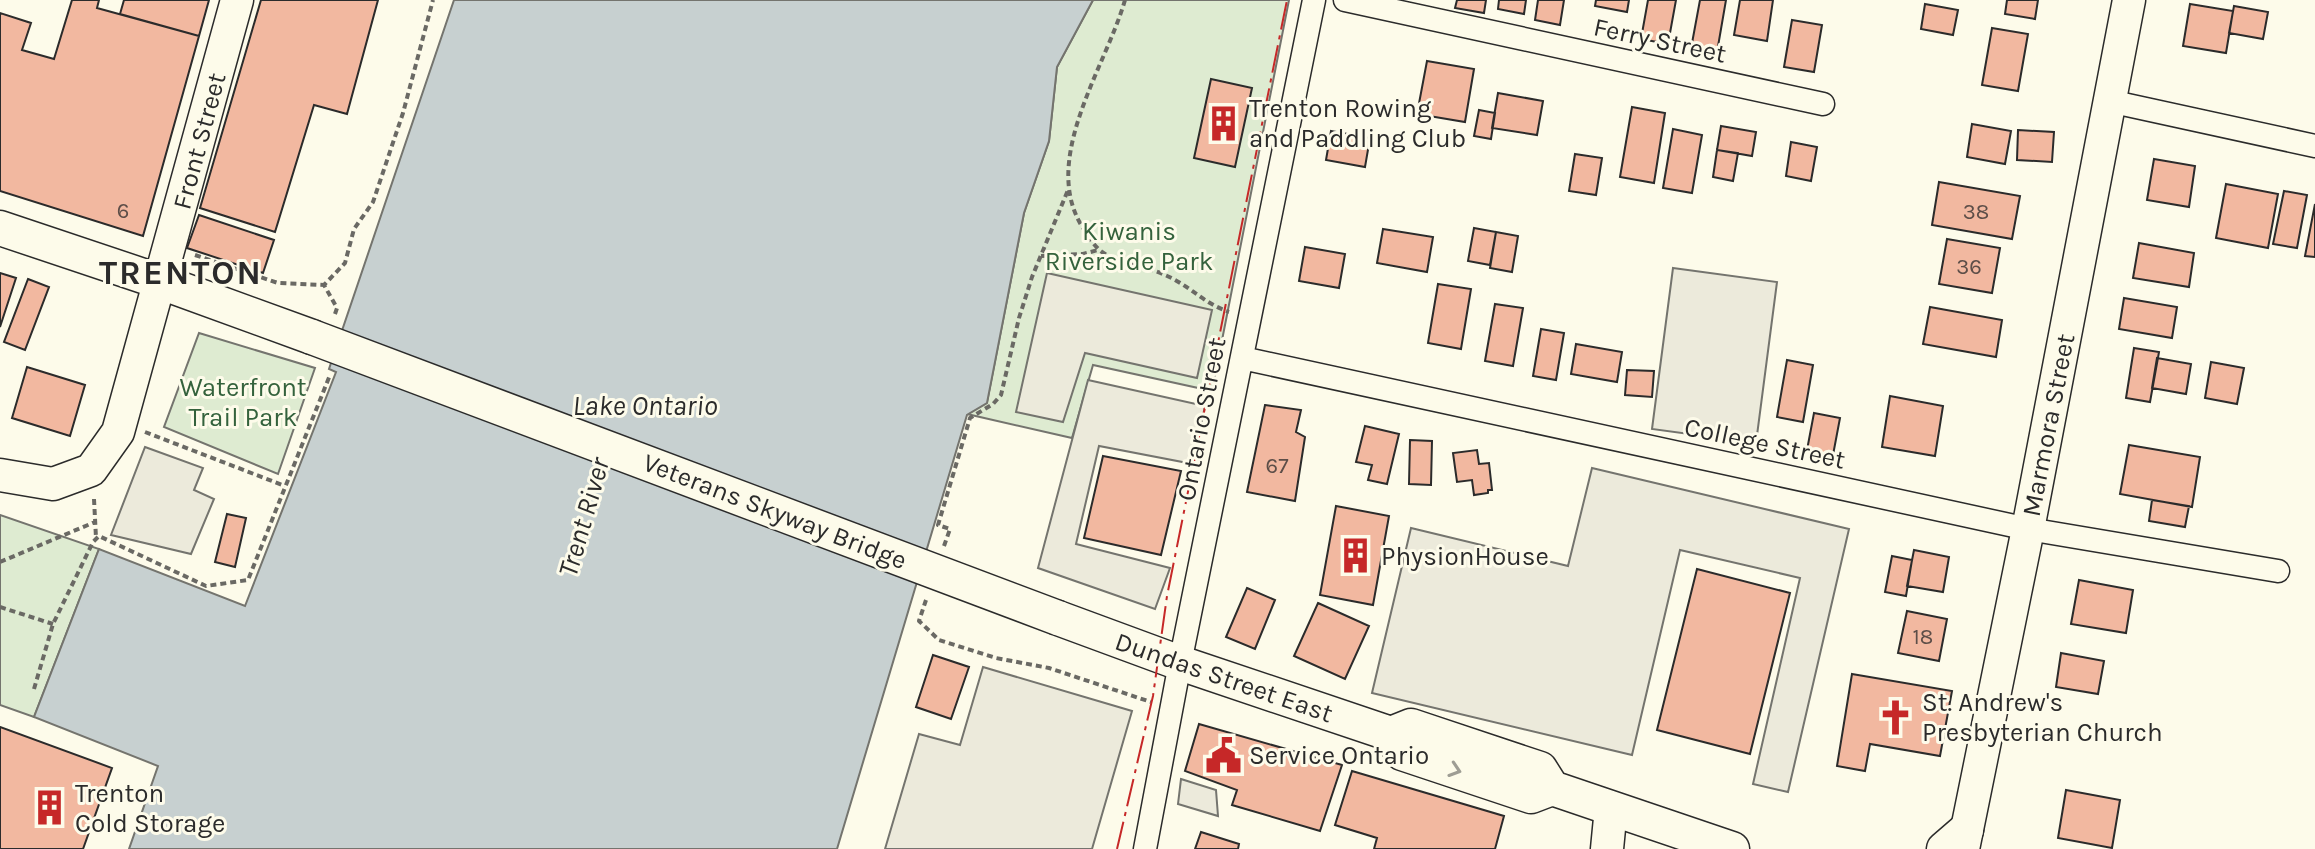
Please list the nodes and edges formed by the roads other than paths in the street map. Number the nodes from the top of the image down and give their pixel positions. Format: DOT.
graph roads {
  1 [pos="237,0"];
  2 [pos="1314,0"];
  3 [pos="1345,0"];
  4 [pos="2129,0"];
  5 [pos="2109,101"];
  6 [pos="1823,104"];
  7 [pos="2315,146"];
  8 [pos="0,228"];
  9 [pos="161,282"];
  10 [pos="1242,358"];
  11 [pos="0,475"];
  12 [pos="2028,529"];
  13 [pos="2278,571"];
  14 [pos="1058,618"];
  15 [pos="1180,663"];
  16 [pos="1611,808"];
  17 [pos="1958,843"];
  18 [pos="1145,849"];
  19 [pos="1607,849"];
  20 [pos="1732,849"];
  1 -- 9 [label="main road, Front Street"];
  2 -- 10 [label="street, Ontario Street"];
  3 -- 6 [label="street, Ferry Street"];
  4 -- 5 [label="main road, Marmora Street"];
  5 -- 7 [label="street"];
  5 -- 12 [label="main road, Marmora Street"];
  8 -- 9 [label="main road, Veterans Skyway Bridge"];
  9 -- 11 [label="main road, Front Street"];
  9 -- 14 [label="main road, Veterans Skyway Bridge, bridge"];
  10 -- 12 [label="street, College Street"];
  10 -- 15 [label="street, Ontario Street"];
  12 -- 13 [label="street, College Street"];
  12 -- 17 [label="main road, Marmora Street"];
  14 -- 15 [label="main road, Dundas Street East"];
  15 -- 16 [label="main road, Dundas Street East"];
  15 -- 18 [label="street, Ontario Street"];
  16 -- 19 [label="main road"];
  16 -- 20 [label="main road, Dundas Street East"];
}
